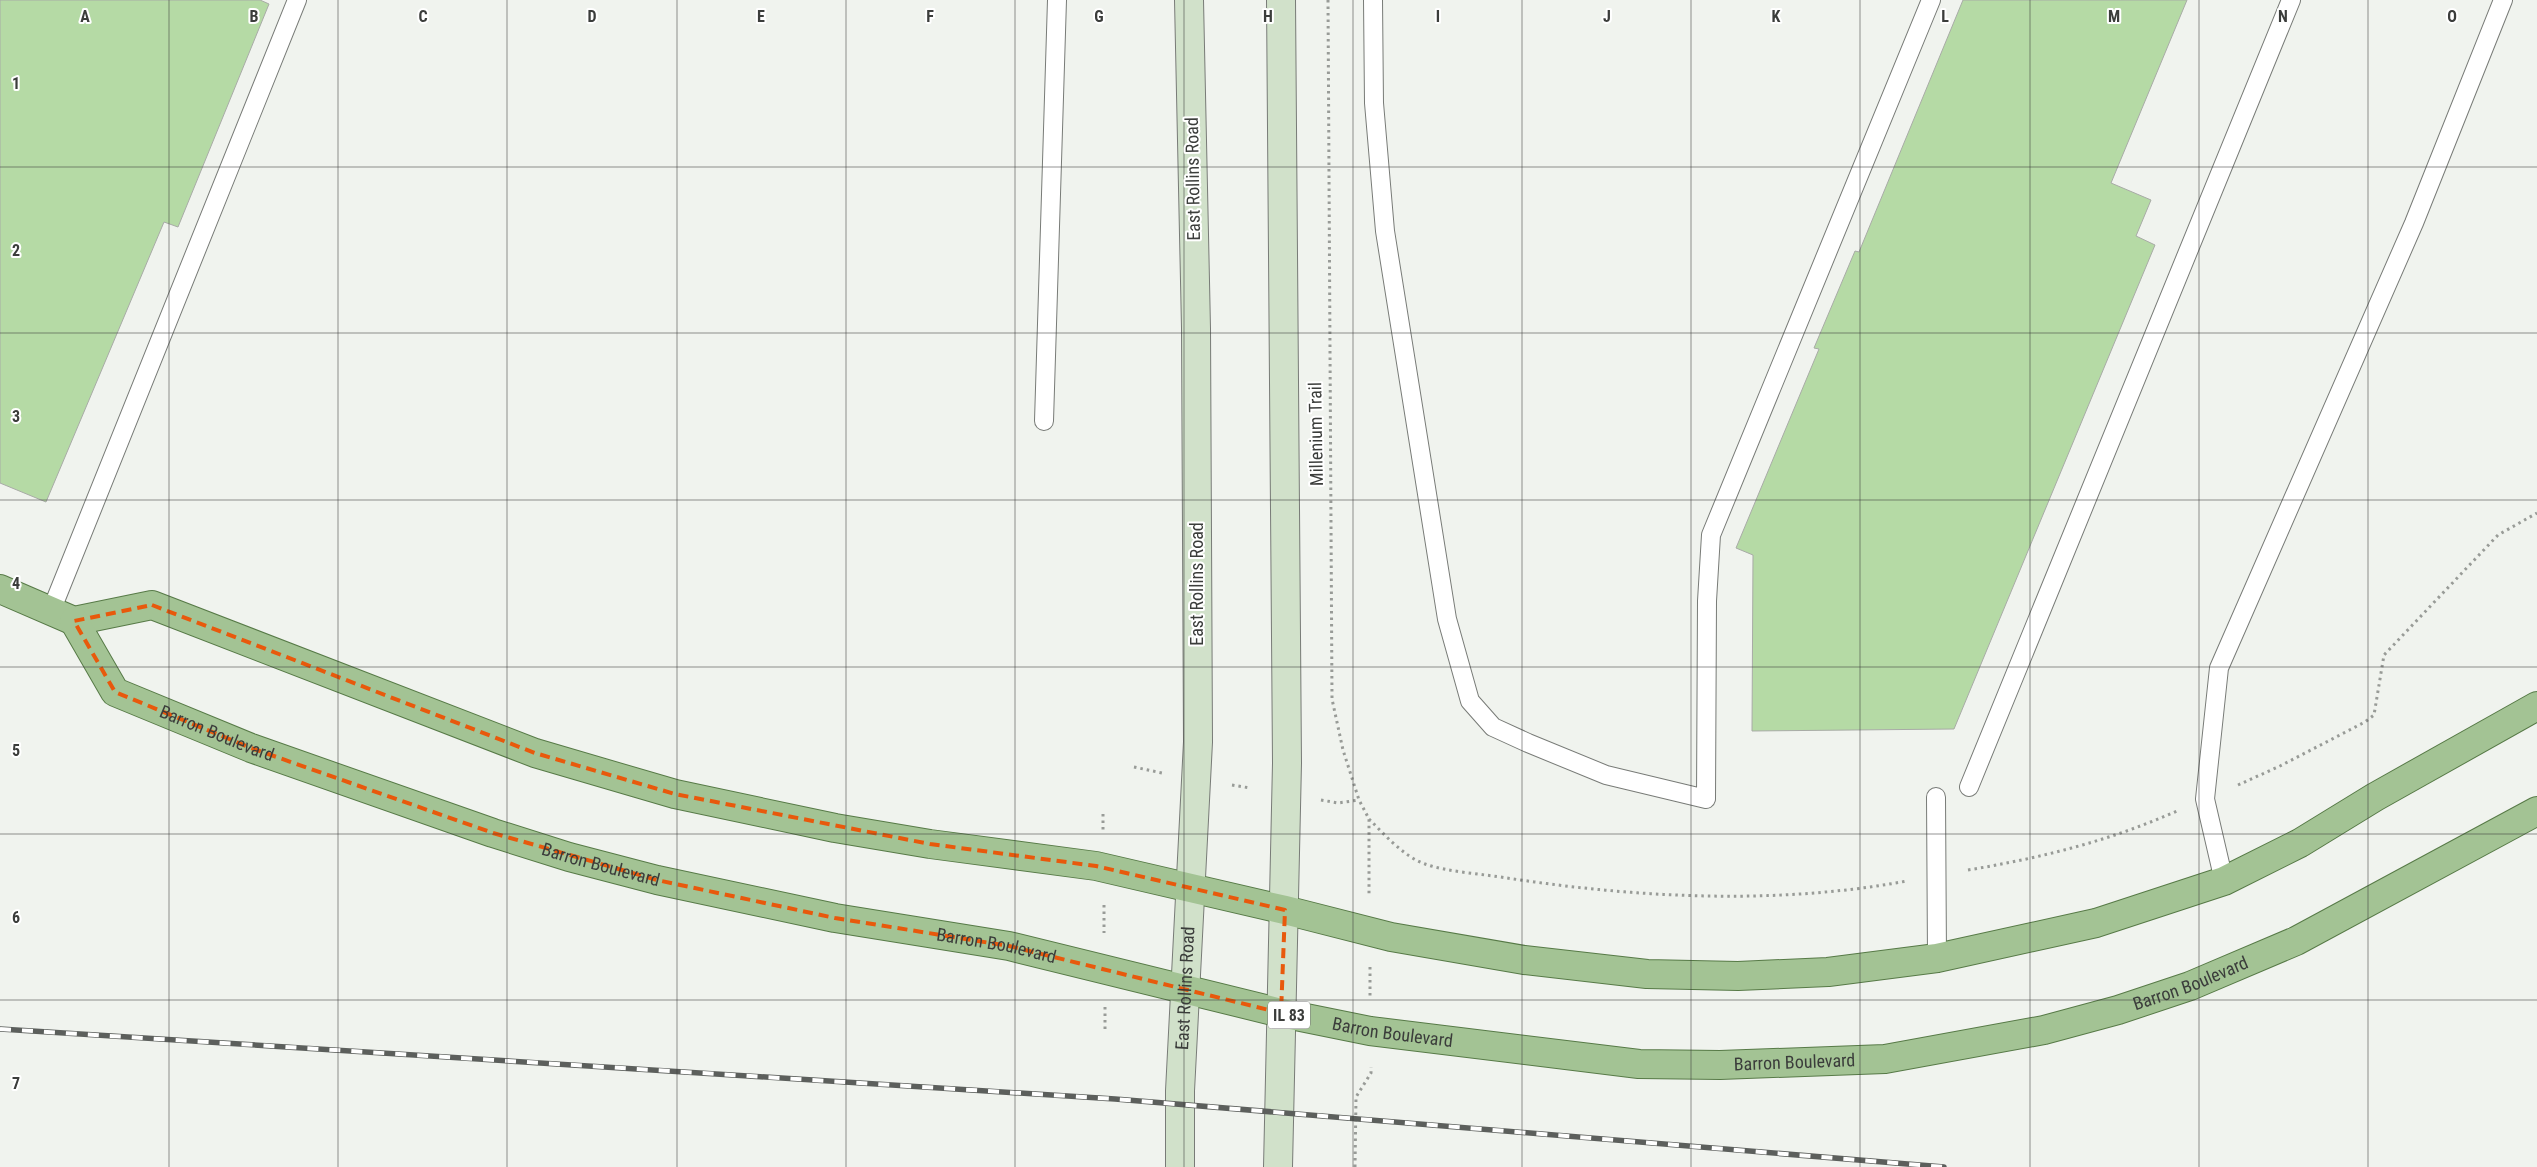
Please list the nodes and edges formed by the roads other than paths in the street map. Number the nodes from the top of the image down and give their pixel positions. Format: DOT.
graph roads {
  1 [pos="297,0"];
  2 [pos="1058,0"];
  3 [pos="1189,0"];
  4 [pos="1281,0"];
  5 [pos="1373,0"];
  6 [pos="1931,0"];
  7 [pos="2291,0"];
  8 [pos="2502,0"];
  9 [pos="1044,421"];
  10 [pos="0,589"];
  11 [pos="63,616"];
  12 [pos="2537,706"];
  13 [pos="1969,787"];
  14 [pos="1936,797"];
  15 [pos="2537,810"];
  16 [pos="2224,881"];
  17 [pos="1190,889"];
  18 [pos="1285,910"];
  19 [pos="1937,958"];
  20 [pos="1185,990"];
  21 [pos="1281,1013"];
  22 [pos="1180,1167"];
  23 [pos="1278,1167"];
  1 -- 11 [label="lane"];
  2 -- 9 [label="lane"];
  3 -- 17 [label="main road, East Rollins Road"];
  4 -- 18 [label="main road"];
  5 -- 6 [label="lane"];
  7 -- 13 [label="lane"];
  8 -- 16 [label="lane"];
  10 -- 11 [label="main road"];
  11 -- 17 [label="main road"];
  11 -- 20 [label="main road, Barron Boulevard / IL 83"];
  12 -- 16 [label="main road"];
  14 -- 19 [label="lane"];
  15 -- 21 [label="main road, Barron Boulevard / IL 83"];
  16 -- 19 [label="main road"];
  17 -- 18 [label="main road"];
  17 -- 20 [label="main road, East Rollins Road"];
  18 -- 19 [label="main road"];
  18 -- 21 [label="main road"];
  20 -- 21 [label="main road, Barron Boulevard / IL 83"];
  20 -- 22 [label="main road, East Rollins Road"];
  21 -- 23 [label="main road"];
}
